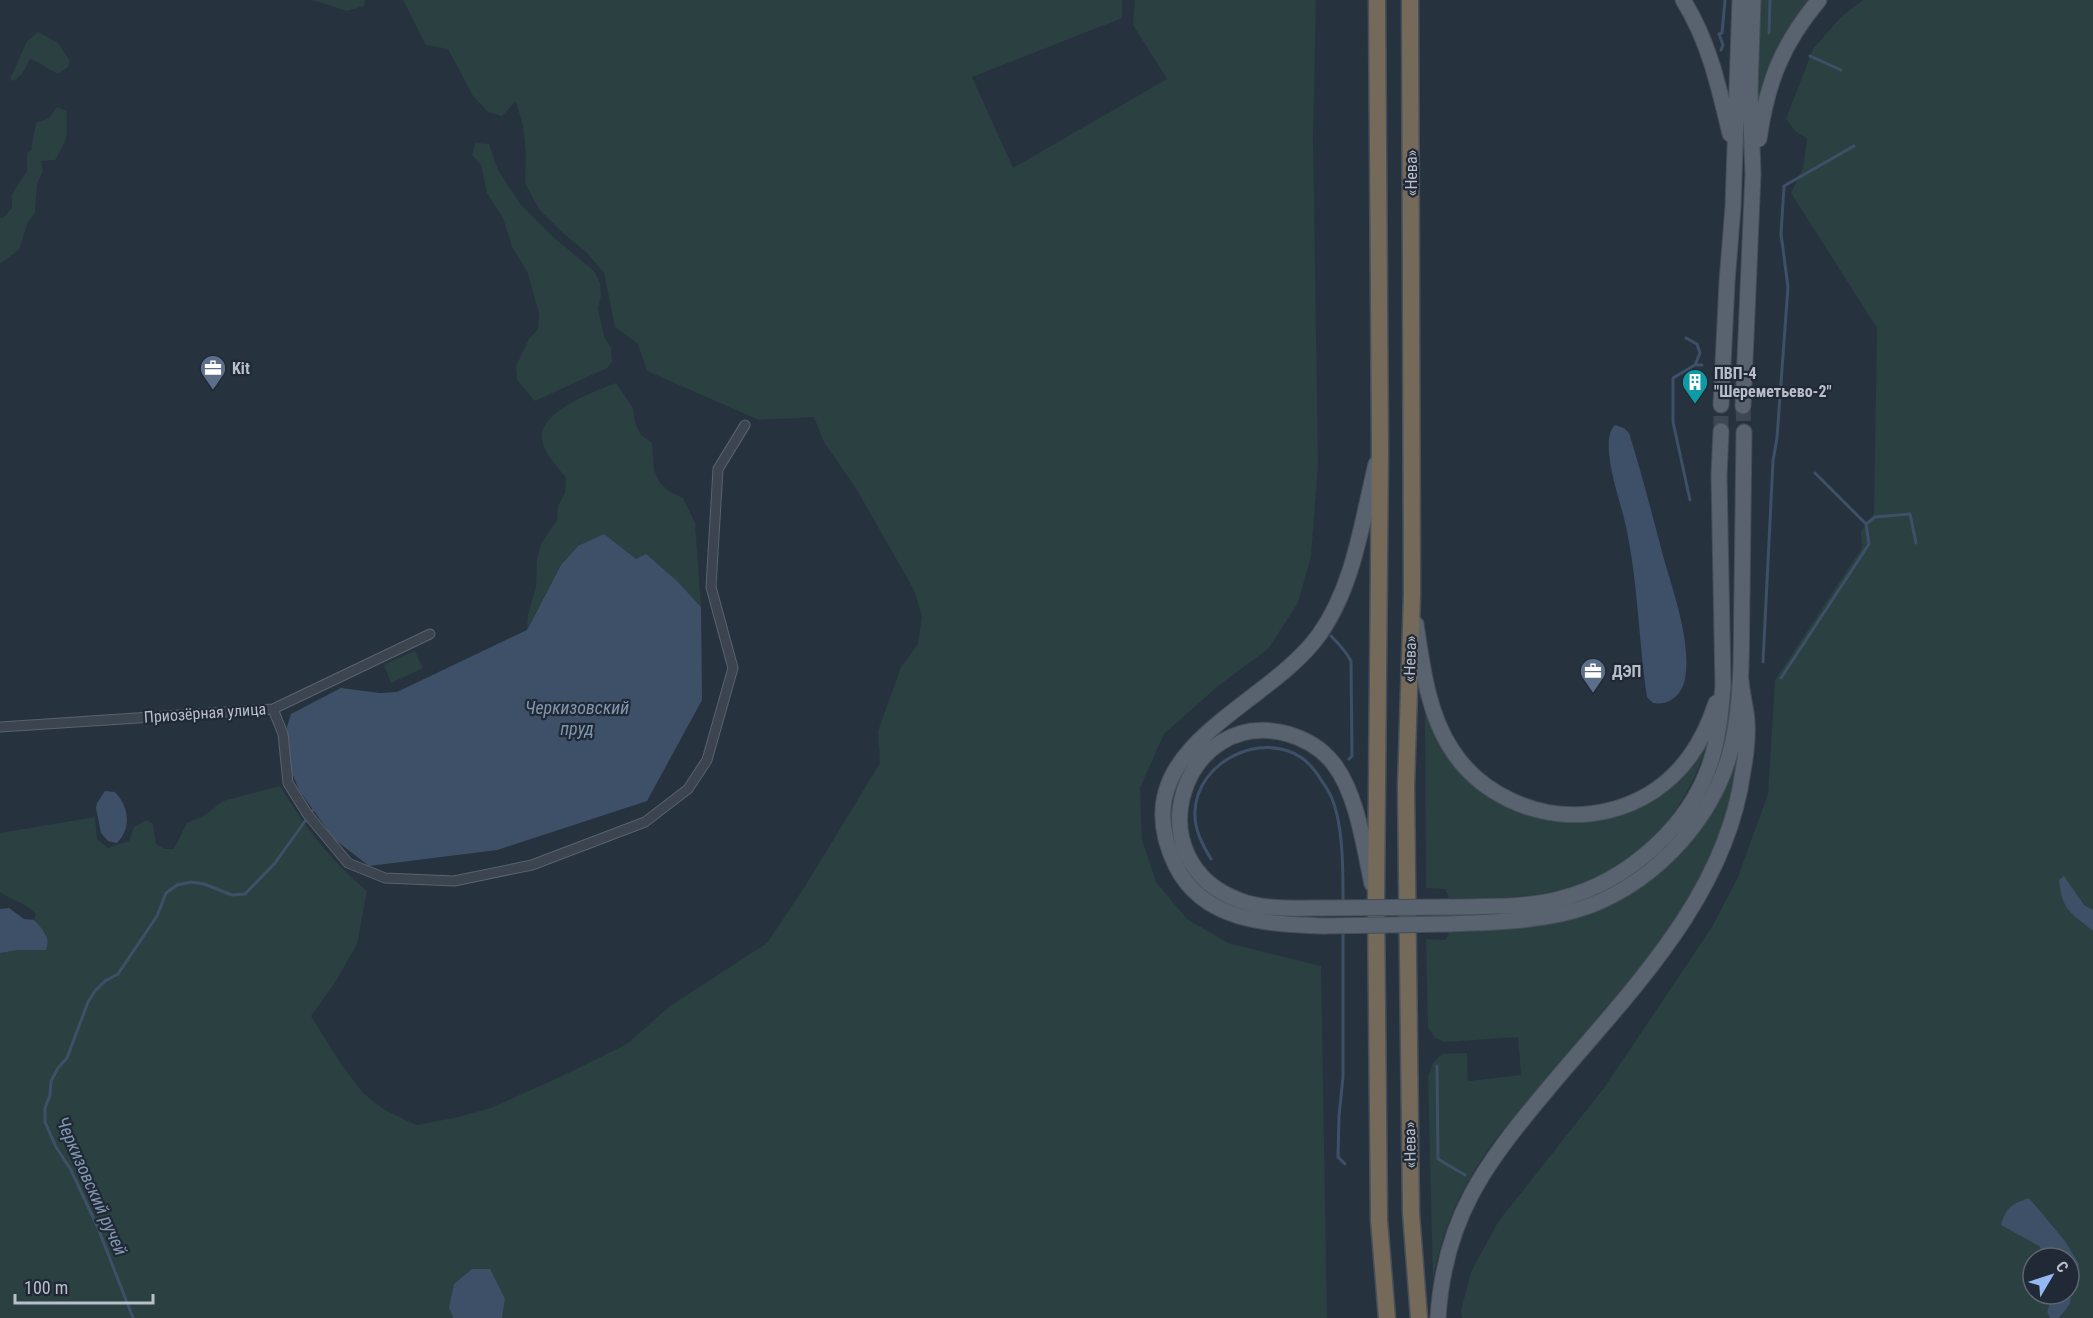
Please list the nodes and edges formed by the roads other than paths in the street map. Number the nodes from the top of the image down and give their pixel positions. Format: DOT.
graph roads {
  1 [pos="1377,0"];
  2 [pos="1410,0"];
  3 [pos="1683,0"];
  4 [pos="1740,0"];
  5 [pos="1754,0"];
  6 [pos="1819,0"];
  7 [pos="1735,158"];
  8 [pos="1753,174"];
  9 [pos="1721,405"];
  10 [pos="1743,406"];
  11 [pos="745,425"];
  12 [pos="1721,431"];
  13 [pos="1744,432"];
  14 [pos="1380,449"];
  15 [pos="1412,594"];
  16 [pos="430,634"];
  17 [pos="1740,681"];
  18 [pos="1723,686"];
  19 [pos="273,709"];
  20 [pos="0,727"];
  21 [pos="1376,902"];
  22 [pos="1387,1318"];
  23 [pos="1419,1318"];
  24 [pos="1438,1318"];
  1 -- 14 [label="highway, «Нева»"];
  2 -- 15 [label="highway, «Нева»"];
  3 -- 7 [label="main road"];
  4 -- 7 [label="main road"];
  5 -- 8 [label="main road"];
  6 -- 8 [label="main road"];
  7 -- 9 [label="main road"];
  8 -- 10 [label="main road"];
  11 -- 19 [label="street"];
  12 -- 18 [label="main road"];
  13 -- 17 [label="main road"];
  14 -- 17 [label="main road, bridge"];
  14 -- 21 [label="highway, «Нева»"];
  15 -- 18 [label="main road"];
  15 -- 23 [label="highway, «Нева»"];
  16 -- 19 [label="street, Приозёрная улица"];
  17 -- 24 [label="main road"];
  18 -- 21 [label="main road, bridge"];
  19 -- 20 [label="street, Приозёрная улица"];
  21 -- 22 [label="highway, «Нева»"];
}
